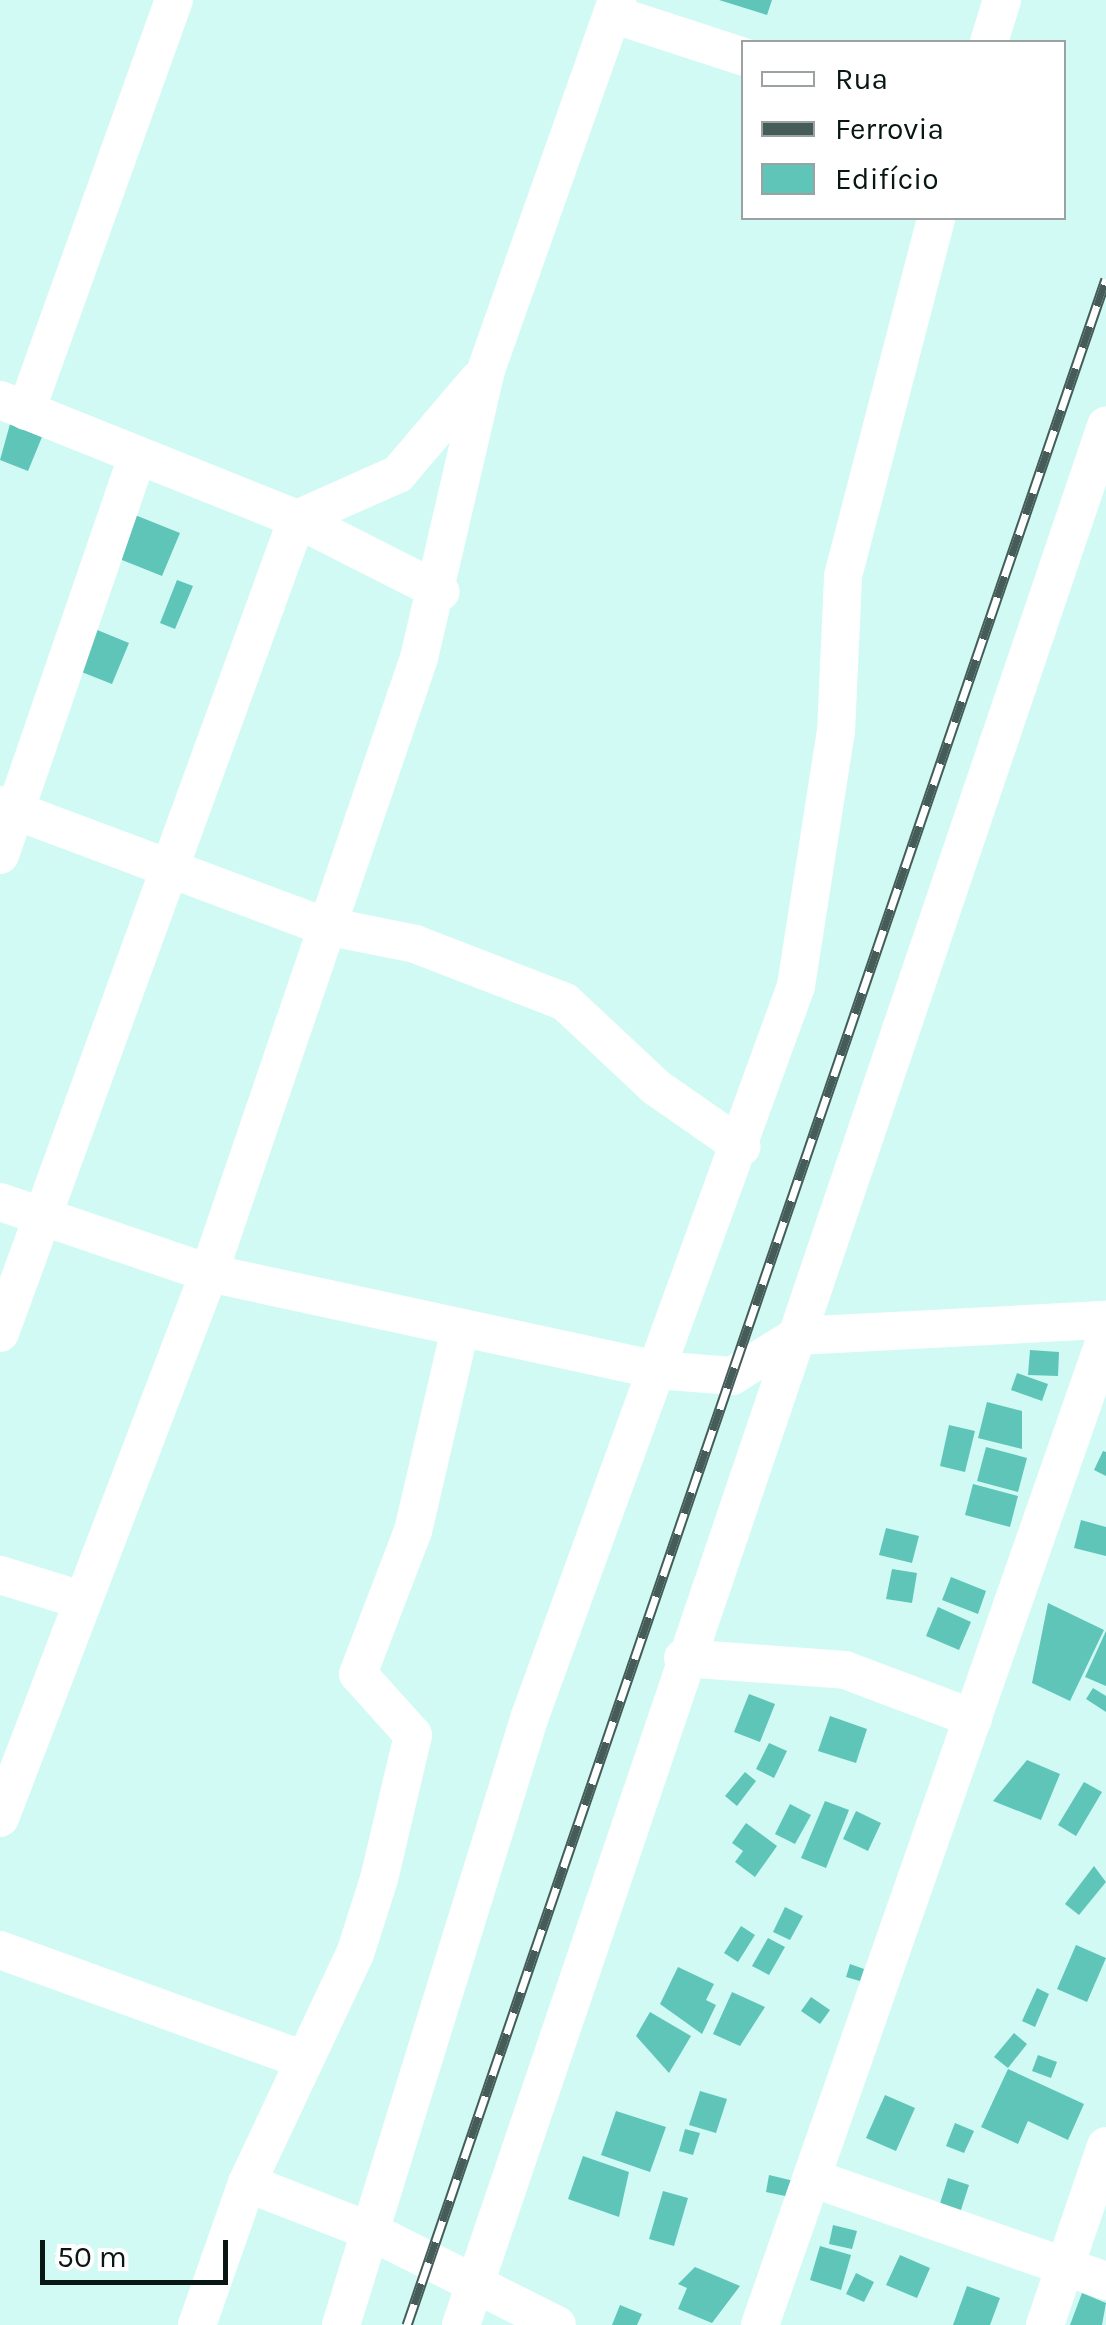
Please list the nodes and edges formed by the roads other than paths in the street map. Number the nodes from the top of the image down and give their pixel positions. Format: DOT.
graph roads {
  1 [pos="174,0"];
  2 [pos="1002,0"];
  3 [pos="614,7"];
  4 [pos="989,40"];
  5 [pos="741,56"];
  6 [pos="935,220"];
  7 [pos="486,370"];
  8 [pos="13,405"];
  9 [pos="1106,426"];
  10 [pos="137,458"];
  11 [pos="297,519"];
  12 [pos="441,592"];
  13 [pos="8,808"];
  14 [pos="0,855"];
  15 [pos="169,870"];
  16 [pos="321,926"];
  17 [pos="742,1147"];
  18 [pos="0,1202"];
  19 [pos="44,1218"];
  20 [pos="209,1273"];
  21 [pos="1106,1320"];
  22 [pos="0,1333"];
  23 [pos="459,1334"];
  24 [pos="797,1336"];
  25 [pos="1106,1337"];
  26 [pos="657,1370"];
  27 [pos="0,1575"];
  28 [pos="78,1599"];
  29 [pos="683,1658"];
  30 [pos="973,1718"];
  31 [pos="0,1818"];
  32 [pos="0,1950"];
  33 [pos="301,2059"];
  34 [pos="1106,2146"];
  35 [pos="812,2178"];
  36 [pos="247,2182"];
  37 [pos="372,2232"];
  38 [pos="1064,2266"];
  39 [pos="1106,2280"];
  40 [pos="475,2283"];
  41 [pos="197,2325"];
  42 [pos="341,2325"];
  43 [pos="461,2325"];
  44 [pos="556,2325"];
  45 [pos="760,2325"];
  46 [pos="1045,2325"];
  1 -- 8 [label="street"];
  2 -- 4 [label="street"];
  3 -- 5 [label="street"];
  3 -- 7 [label="street"];
  6 -- 17 [label="street"];
  7 -- 11 [label="street"];
  7 -- 12 [label="street"];
  8 -- 10 [label="street"];
  9 -- 24 [label="street"];
  10 -- 11 [label="street"];
  10 -- 13 [label="street"];
  11 -- 12 [label="street"];
  11 -- 15 [label="street"];
  12 -- 16 [label="street"];
  13 -- 14 [label="street"];
  13 -- 15 [label="street"];
  15 -- 16 [label="street"];
  15 -- 19 [label="street"];
  16 -- 17 [label="street"];
  16 -- 20 [label="street"];
  17 -- 26 [label="street"];
  18 -- 19 [label="street"];
  19 -- 20 [label="street"];
  19 -- 22 [label="street"];
  20 -- 23 [label="street"];
  20 -- 28 [label="street"];
  21 -- 24 [label="street"];
  23 -- 26 [label="street"];
  23 -- 33 [label="street"];
  24 -- 26 [label="street"];
  24 -- 29 [label="street"];
  25 -- 30 [label="street"];
  26 -- 37 [label="street"];
  27 -- 28 [label="street"];
  28 -- 31 [label="street"];
  29 -- 30 [label="street"];
  29 -- 40 [label="street"];
  30 -- 35 [label="street"];
  32 -- 33 [label="street"];
  33 -- 36 [label="street"];
  34 -- 38 [label="street"];
  35 -- 38 [label="street"];
  35 -- 45 [label="street"];
  36 -- 37 [label="street"];
  36 -- 41 [label="street"];
  37 -- 40 [label="street"];
  37 -- 42 [label="street"];
  38 -- 39 [label="street"];
  38 -- 46 [label="street"];
  40 -- 43 [label="street"];
  40 -- 44 [label="street"];
}
